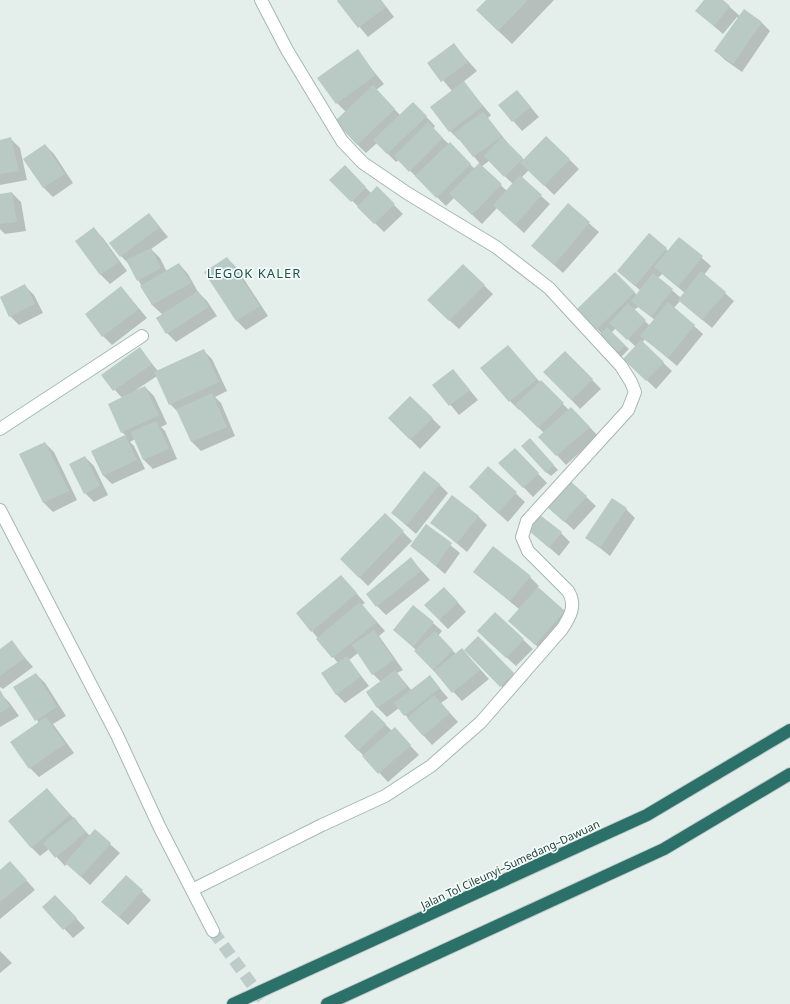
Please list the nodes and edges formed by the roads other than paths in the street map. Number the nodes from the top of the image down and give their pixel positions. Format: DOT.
graph roads {
  1 [pos="261,0"];
  2 [pos="142,336"];
  3 [pos="0,429"];
  4 [pos="0,510"];
  5 [pos="790,730"];
  6 [pos="790,774"];
  7 [pos="192,890"];
  8 [pos="213,931"];
  9 [pos="233,1004"];
  10 [pos="327,1004"];
  1 -- 7 [label="street"];
  2 -- 3 [label="street"];
  4 -- 7 [label="street"];
  5 -- 9 [label="highway, Jalan Tol Cileunyi–Sumedang–Dawuan"];
  6 -- 10 [label="highway"];
  7 -- 8 [label="street"];
}
